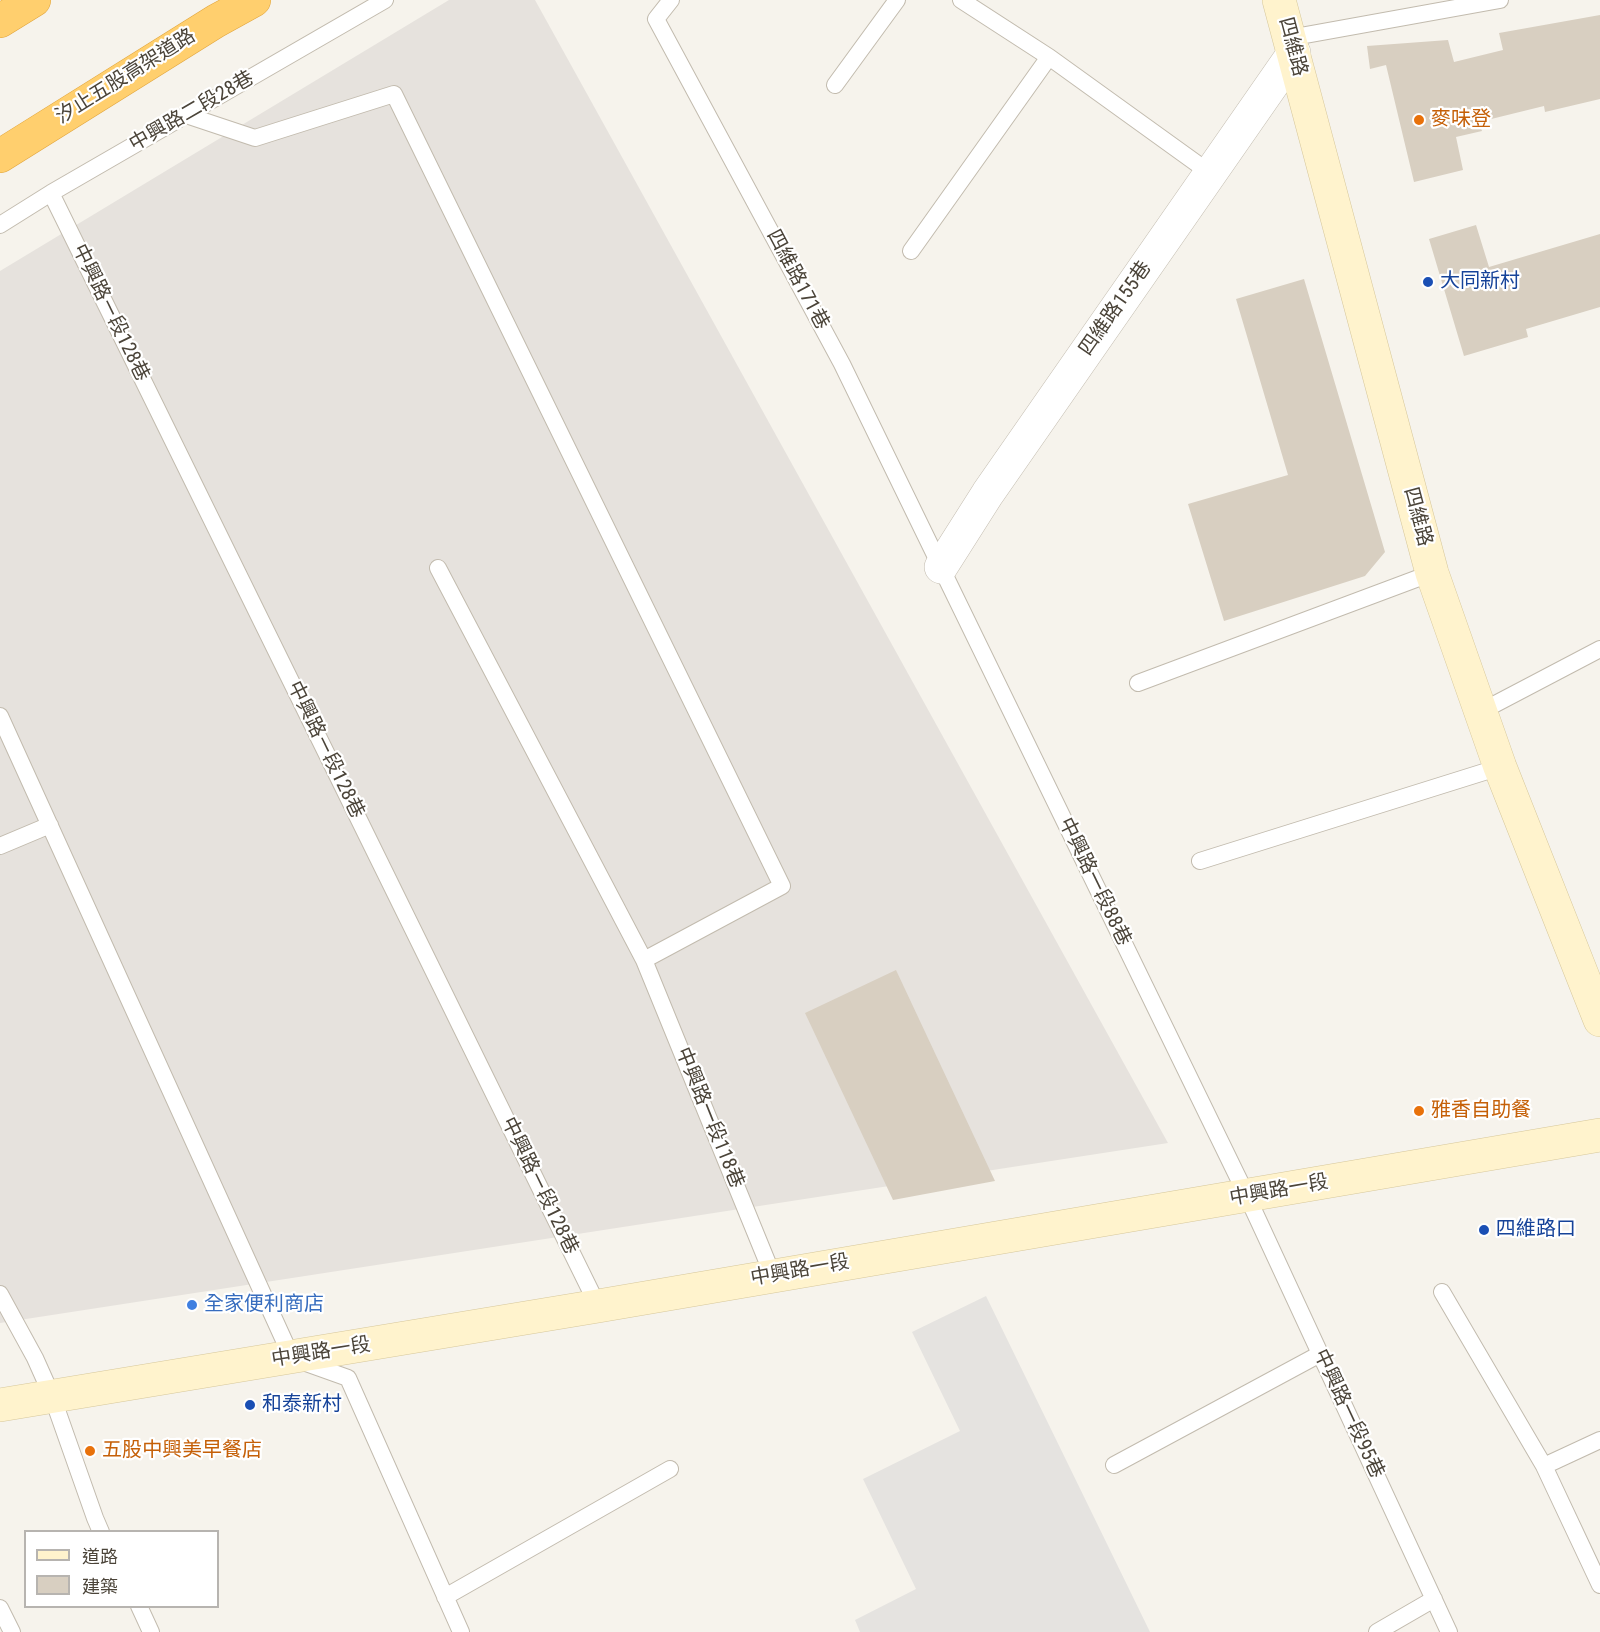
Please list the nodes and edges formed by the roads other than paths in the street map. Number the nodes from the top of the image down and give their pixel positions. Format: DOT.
graph roads {
  1 [pos="34,0"];
  2 [pos="254,0"];
  3 [pos="385,0"];
  4 [pos="671,0"];
  5 [pos="897,0"];
  6 [pos="961,0"];
  7 [pos="1279,0"];
  8 [pos="1500,0"];
  9 [pos="0,21"];
  10 [pos="1291,46"];
  11 [pos="1049,57"];
  12 [pos="835,85"];
  13 [pos="186,115"];
  14 [pos="0,156"];
  15 [pos="1210,173"];
  16 [pos="51,193"];
  17 [pos="0,225"];
  18 [pos="911,251"];
  19 [pos="941,567"];
  20 [pos="438,568"];
  21 [pos="1432,573"];
  22 [pos="1600,649"];
  23 [pos="1138,683"];
  24 [pos="1480,712"];
  25 [pos="0,716"];
  26 [pos="1500,768"];
  27 [pos="50,825"];
  28 [pos="0,846"];
  29 [pos="1200,861"];
  30 [pos="644,960"];
  31 [pos="1600,1020"];
  32 [pos="1600,1135"];
  33 [pos="1247,1196"];
  34 [pos="773,1276"];
  35 [pos="1442,1292"];
  36 [pos="0,1294"];
  37 [pos="598,1306"];
  38 [pos="1320,1354"];
  39 [pos="292,1358"];
  40 [pos="52,1396"];
  41 [pos="0,1406"];
  42 [pos="1600,1440"];
  43 [pos="1114,1465"];
  44 [pos="1544,1466"];
  45 [pos="670,1469"];
  46 [pos="100,1530"];
  47 [pos="1600,1585"];
  48 [pos="445,1597"];
  49 [pos="1434,1599"];
  50 [pos="0,1608"];
  51 [pos="139,1608"];
  52 [pos="12,1632"];
  53 [pos="151,1632"];
  54 [pos="461,1632"];
  55 [pos="1377,1632"];
  56 [pos="1449,1632"];
  1 -- 9 [label="highway"];
  2 -- 14 [label="highway, 汐止五股高架道路"];
  3 -- 13 [label="lane, 中興路二段28巷"];
  4 -- 19 [label="lane, 四維路171巷"];
  5 -- 12 [label="lane"];
  6 -- 11 [label="lane"];
  7 -- 10 [label="street, 四維路"];
  8 -- 10 [label="lane"];
  10 -- 15 [label="street, 四維路155巷"];
  10 -- 21 [label="street, 四維路"];
  11 -- 15 [label="lane"];
  11 -- 18 [label="lane"];
  13 -- 16 [label="lane, 中興路二段28巷"];
  13 -- 30 [label="lane"];
  15 -- 19 [label="street, 四維路155巷"];
  16 -- 17 [label="lane, 中興路二段28巷"];
  16 -- 37 [label="lane, 中興路ㄧ段128巷"];
  19 -- 33 [label="lane, 中興路一段88巷"];
  20 -- 30 [label="lane, 中興路一段118巷"];
  21 -- 23 [label="lane"];
  21 -- 24 [label="street, 四維路"];
  22 -- 24 [label="lane"];
  24 -- 26 [label="street, 四維路"];
  25 -- 27 [label="lane"];
  26 -- 29 [label="lane"];
  26 -- 31 [label="street, 四維路"];
  27 -- 28 [label="lane"];
  27 -- 39 [label="lane"];
  30 -- 34 [label="lane, 中興路一段118巷"];
  32 -- 33 [label="street, 中興路一段"];
  33 -- 34 [label="street, 中興路一段"];
  33 -- 38 [label="lane, 中興路一段95巷"];
  34 -- 37 [label="street, 中興路一段"];
  35 -- 44 [label="lane"];
  36 -- 40 [label="lane"];
  37 -- 39 [label="street, 中興路一段"];
  38 -- 43 [label="lane"];
  38 -- 49 [label="lane, 中興路一段95巷"];
  39 -- 40 [label="street, 中興路一段"];
  39 -- 48 [label="lane"];
  40 -- 41 [label="street, 中興路一段"];
  40 -- 46 [label="lane"];
  42 -- 44 [label="lane"];
  44 -- 47 [label="lane"];
  45 -- 48 [label="lane"];
  48 -- 54 [label="lane"];
  49 -- 55 [label="lane"];
  49 -- 56 [label="lane, 中興路一段95巷"];
  50 -- 52 [label="lane"];
  51 -- 53 [label="lane"];
}
